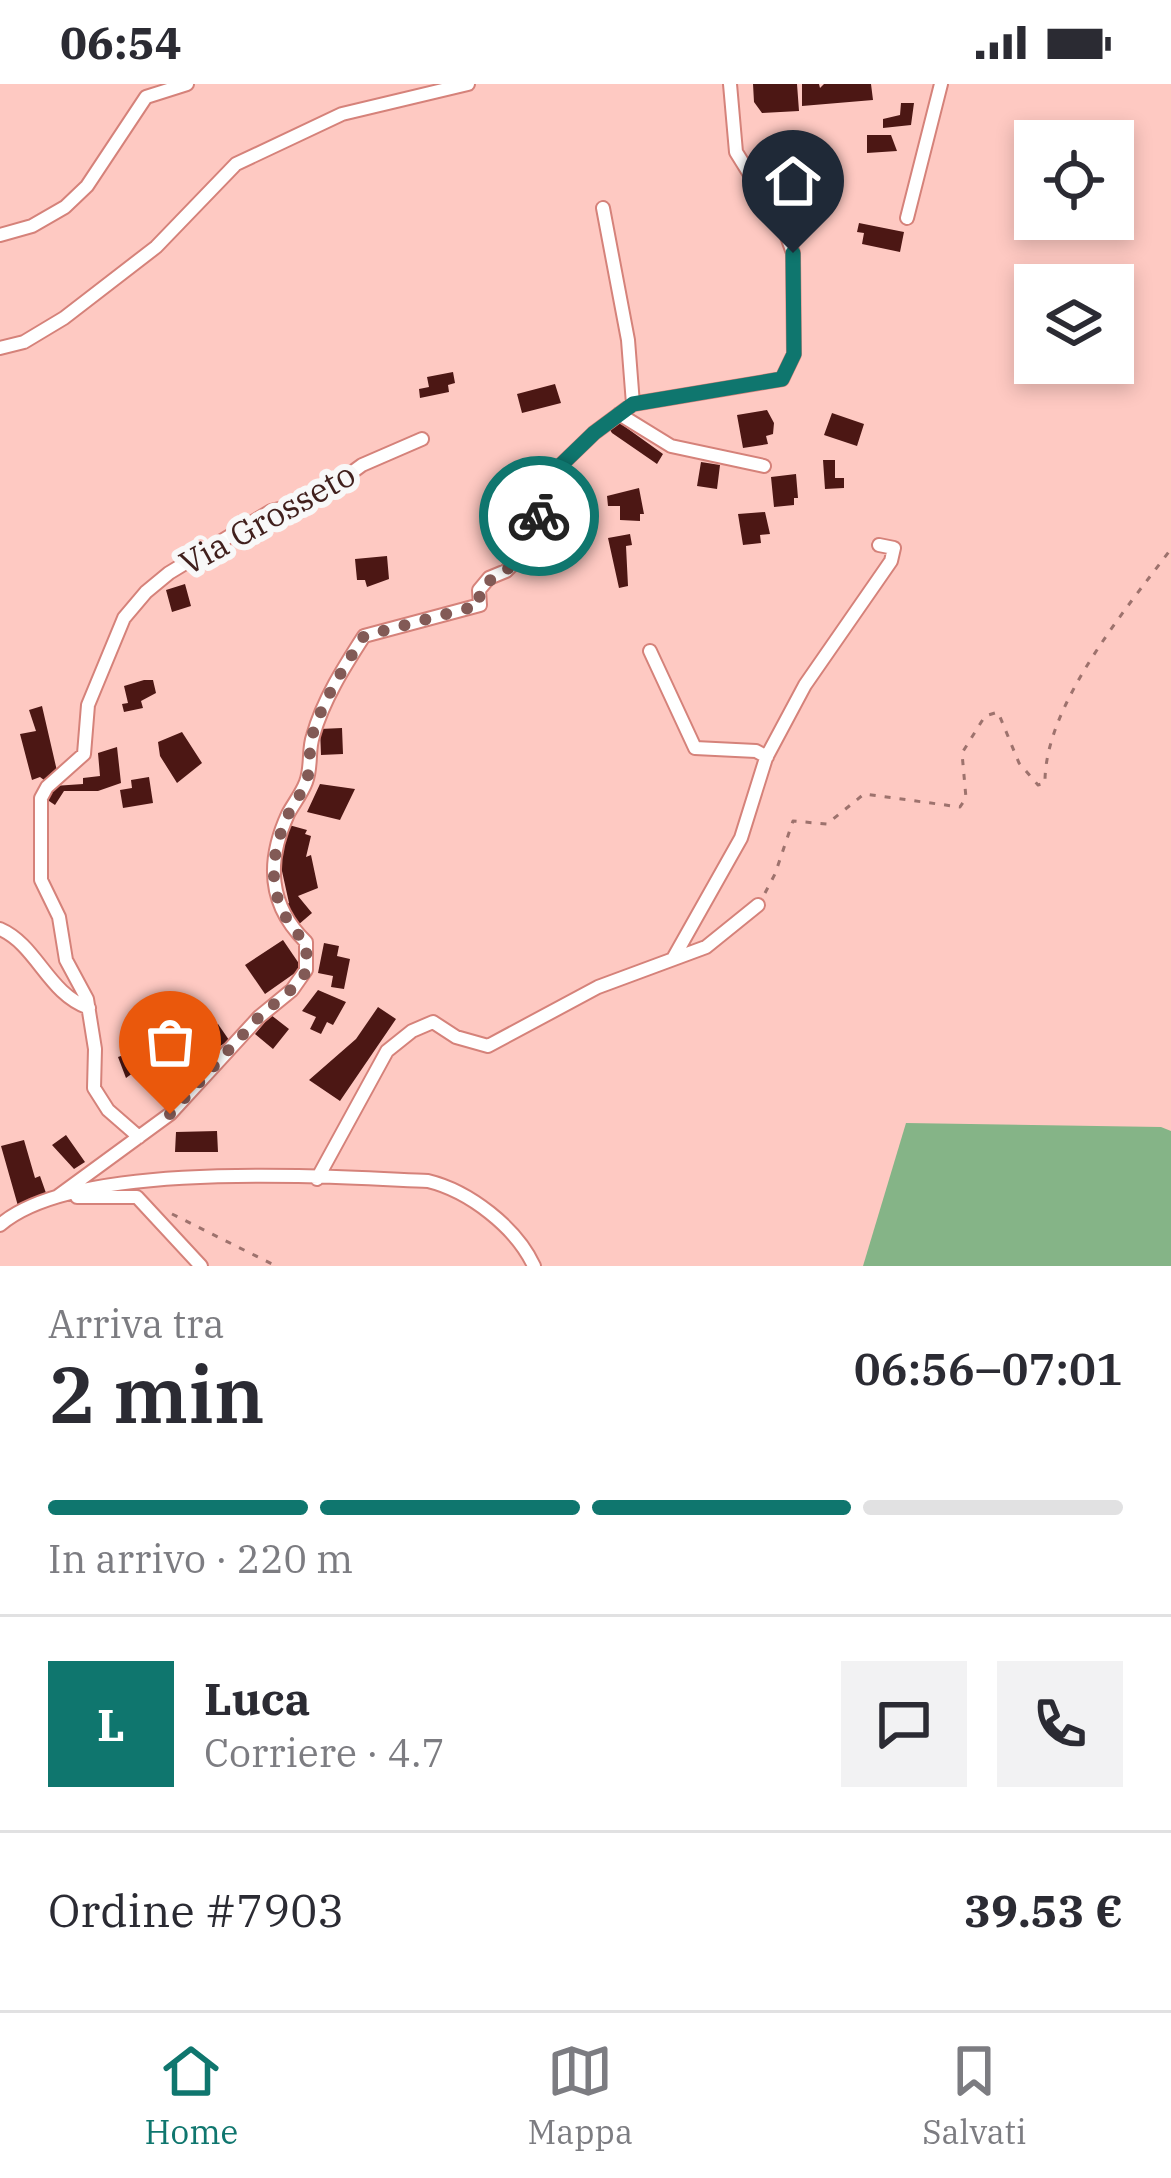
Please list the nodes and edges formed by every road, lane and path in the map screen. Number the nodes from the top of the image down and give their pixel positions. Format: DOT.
graph roads {
  1 [pos="187,84"];
  2 [pos="468,84"];
  3 [pos="730,84"];
  4 [pos="941,84"];
  5 [pos="602,208"];
  6 [pos="907,218"];
  7 [pos="0,235"];
  8 [pos="0,347"];
  9 [pos="633,404"];
  10 [pos="619,414"];
  11 [pos="422,439"];
  12 [pos="764,466"];
  13 [pos="879,545"];
  14 [pos="1171,549"];
  15 [pos="650,651"];
  16 [pos="767,757"];
  17 [pos="758,905"];
  18 [pos="0,928"];
  19 [pos="673,958"];
  20 [pos="88,1008"];
  21 [pos="139,1137"];
  22 [pos="317,1178"];
  23 [pos="58,1196"];
  24 [pos="152,1212"];
  25 [pos="0,1225"];
  26 [pos="201,1266"];
  27 [pos="276,1266"];
  28 [pos="534,1266"];
  1 -- 7 [label="street"];
  2 -- 8 [label="street"];
  3 -- 9 [label="street"];
  4 -- 6 [label="street"];
  5 -- 9 [label="street"];
  9 -- 10 [label="street"];
  10 -- 12 [label="street"];
  10 -- 21 [label="street"];
  11 -- 20 [label="street, Via Grosseto"];
  13 -- 16 [label="street"];
  14 -- 17 [label="path"];
  15 -- 16 [label="street"];
  16 -- 19 [label="street"];
  17 -- 19 [label="street"];
  18 -- 20 [label="street"];
  19 -- 22 [label="street"];
  20 -- 21 [label="street, Via Grosseto"];
  21 -- 23 [label="street"];
  22 -- 23 [label="street"];
  22 -- 28 [label="street"];
  23 -- 24 [label="street"];
  23 -- 25 [label="street"];
  24 -- 26 [label="street"];
  24 -- 27 [label="path"];
}
